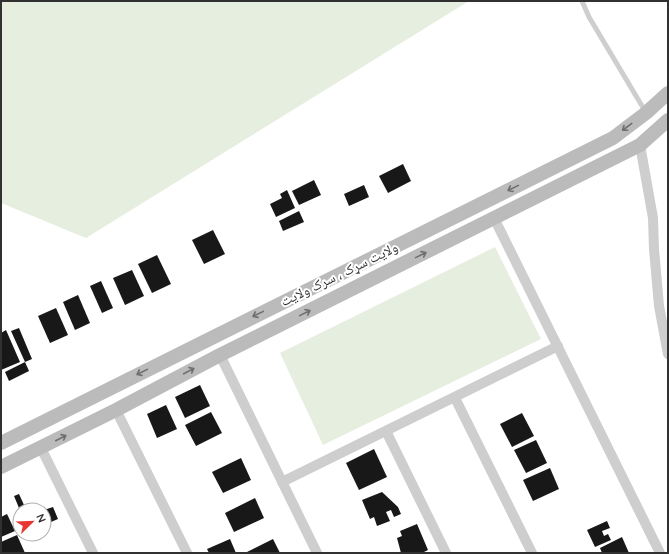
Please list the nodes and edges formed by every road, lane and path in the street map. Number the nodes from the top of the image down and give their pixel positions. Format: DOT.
graph roads {
  1 [pos="582,1"];
  2 [pos="668,93"];
  3 [pos="646,113"];
  4 [pos="668,120"];
  5 [pos="640,145"];
  6 [pos="494,218"];
  7 [pos="558,346"];
  8 [pos="668,354"];
  9 [pos="220,355"];
  10 [pos="455,398"];
  11 [pos="116,410"];
  12 [pos="386,431"];
  13 [pos="1,443"];
  14 [pos="41,448"];
  15 [pos="1,467"];
  16 [pos="282,482"];
  17 [pos="93,553"];
  18 [pos="187,553"];
  19 [pos="317,553"];
  20 [pos="446,553"];
  21 [pos="532,553"];
  22 [pos="660,553"];
  1 -- 3 [label="lane"];
  2 -- 3 [label="main road, ولایت سړک ، سرک ولایت"];
  3 -- 13 [label="main road, ولایت سړک ، سرک ولایت, one-way"];
  4 -- 5 [label="main road, ولایت سړک ، سرک ولایت"];
  5 -- 6 [label="main road, ولایت سړک ، سرک ولایت"];
  5 -- 8 [label="street"];
  6 -- 7 [label="street"];
  9 -- 6 [label="main road, ولایت سړک ، سرک ولایت, one-way"];
  7 -- 10 [label="street"];
  7 -- 22 [label="street"];
  11 -- 9 [label="main road, ولایت سړک ، سرک ولایت, one-way"];
  9 -- 16 [label="street"];
  10 -- 12 [label="street"];
  10 -- 21 [label="street"];
  14 -- 11 [label="main road, ولایت سړک ، سرک ولایت, one-way"];
  11 -- 18 [label="street"];
  12 -- 16 [label="street"];
  12 -- 20 [label="street"];
  14 -- 15 [label="main road, ولایت سړک ، سرک ولایت"];
  14 -- 17 [label="street"];
  16 -- 19 [label="street"];
}
